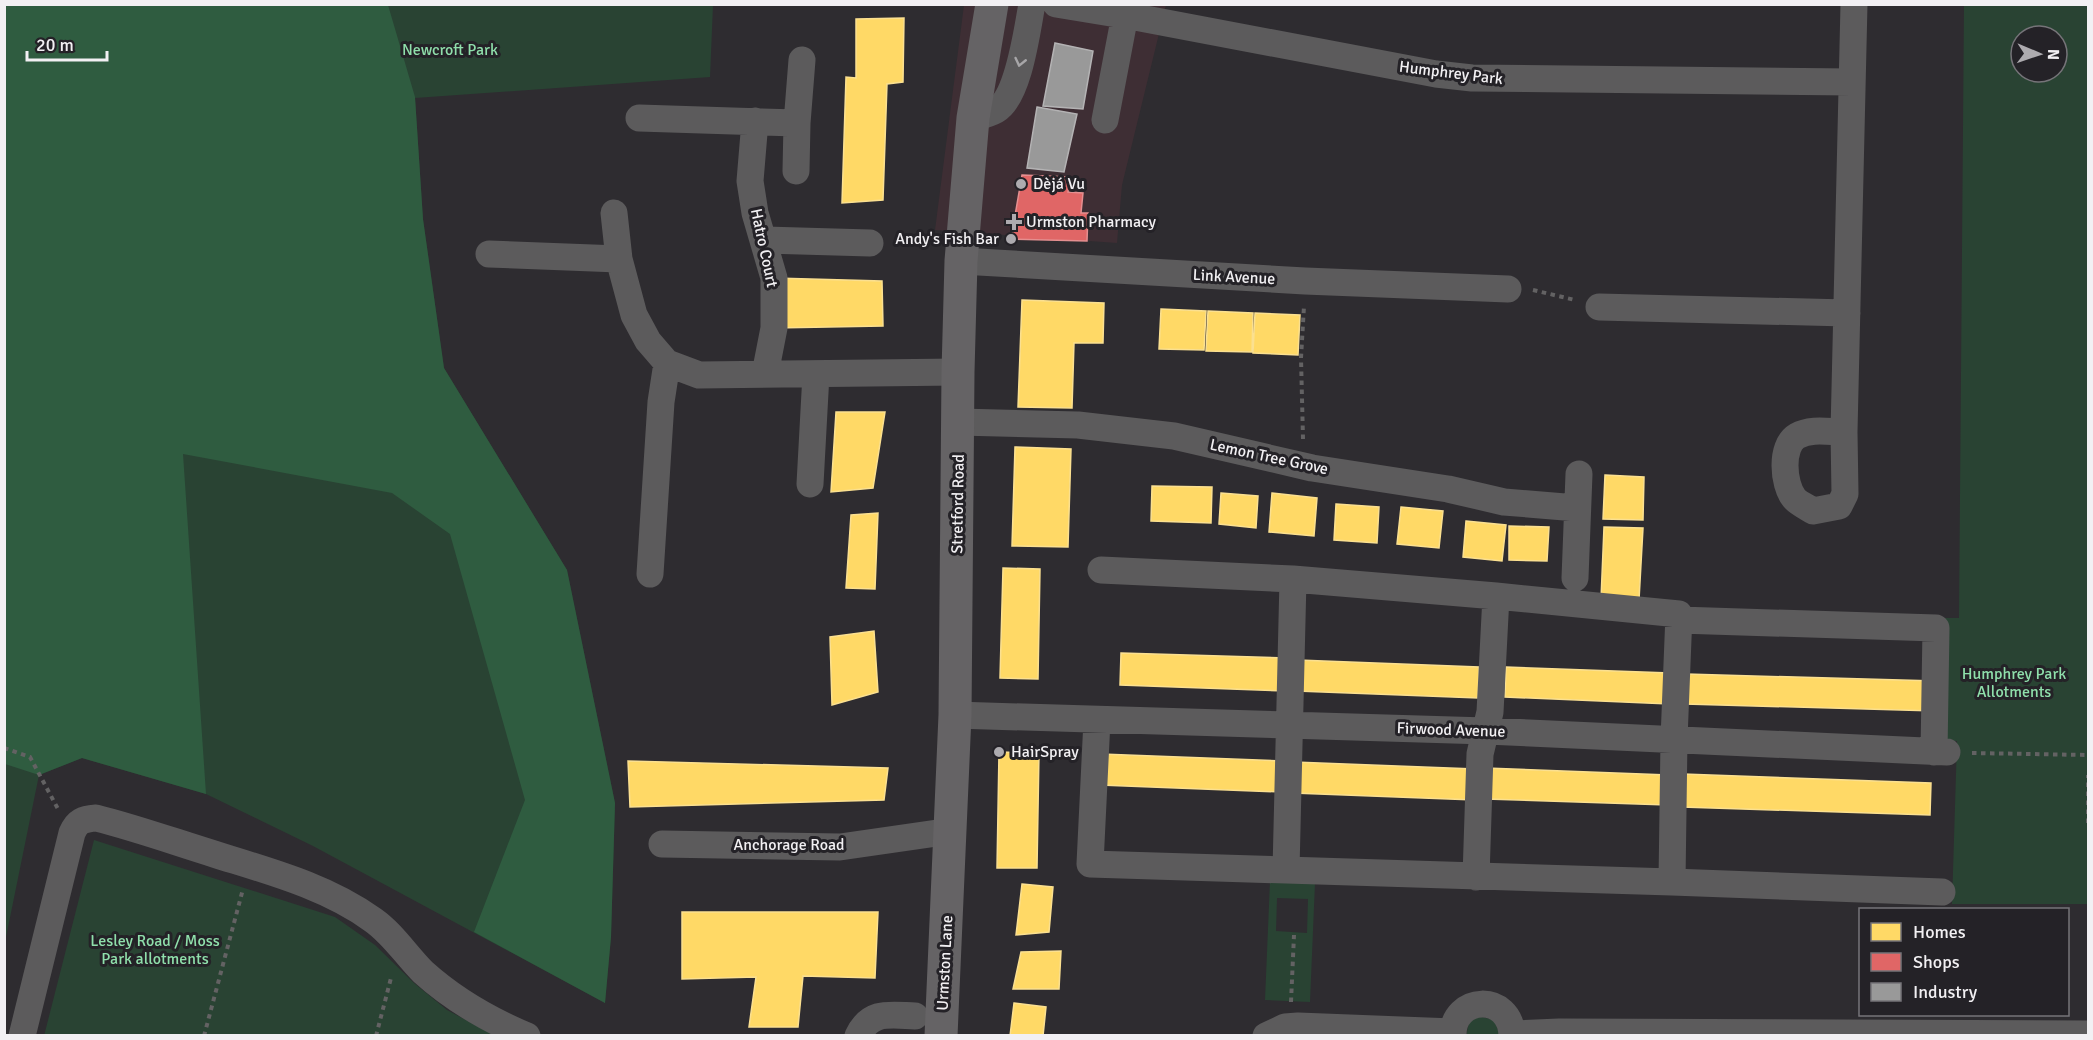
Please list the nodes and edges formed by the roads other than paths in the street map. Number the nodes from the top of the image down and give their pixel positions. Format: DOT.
graph roads {
  1 [pos="992,4"];
  2 [pos="1032,4"];
  3 [pos="1056,4"];
  4 [pos="1854,4"];
  5 [pos="1133,12"];
  6 [pos="802,60"];
  7 [pos="1852,82"];
  8 [pos="639,118"];
  9 [pos="973,118"];
  10 [pos="1105,120"];
  11 [pos="754,121"];
  12 [pos="796,123"];
  13 [pos="796,171"];
  14 [pos="614,213"];
  15 [pos="765,240"];
  16 [pos="870,243"];
  17 [pos="489,254"];
  18 [pos="619,259"];
  19 [pos="961,261"];
  20 [pos="1508,289"];
  21 [pos="1599,307"];
  22 [pos="1847,313"];
  23 [pos="667,363"];
  24 [pos="958,372"];
  25 [pos="765,374"];
  26 [pos="816,374"];
  27 [pos="959,422"];
  28 [pos="1844,432"];
  29 [pos="1579,474"];
  30 [pos="810,484"];
  31 [pos="1577,508"];
  32 [pos="1101,570"];
  33 [pos="650,574"];
  34 [pos="1575,578"];
  35 [pos="1293,579"];
  36 [pos="1496,596"];
  37 [pos="1679,620"];
  38 [pos="955,715"];
  39 [pos="1098,720"];
  40 [pos="1289,725"];
  41 [pos="1486,731"];
  42 [pos="1674,740"];
  43 [pos="951,831"];
  44 [pos="662,844"];
  45 [pos="1286,870"];
  46 [pos="1476,877"];
  47 [pos="1672,882"];
  48 [pos="948,891"];
  49 [pos="1942,892"];
  50 [pos="915,1016"];
  51 [pos="1947,1028"];
  52 [pos="1453,1034"];
  53 [pos="2088,1034"];
  54 [pos="22,1035"];
  55 [pos="527,1035"];
  56 [pos="858,1035"];
  57 [pos="942,1035"];
  58 [pos="1266,1035"];
  59 [pos="1513,1035"];
  1 -- 9 [label="main road, Stretford Road"];
  2 -- 9 [label="street, one-way"];
  3 -- 5 [label="street, Humphrey Park"];
  4 -- 7 [label="street"];
  5 -- 7 [label="street, Humphrey Park"];
  5 -- 10 [label="street"];
  6 -- 12 [label="street"];
  7 -- 22 [label="street"];
  8 -- 11 [label="street"];
  9 -- 19 [label="main road, Stretford Road"];
  11 -- 12 [label="street"];
  11 -- 15 [label="street, Hatro Court"];
  12 -- 13 [label="street"];
  14 -- 18 [label="street"];
  15 -- 16 [label="street"];
  15 -- 25 [label="street, Hatro Court"];
  17 -- 18 [label="street"];
  18 -- 23 [label="street"];
  19 -- 20 [label="street, Link Avenue"];
  19 -- 24 [label="main road, Stretford Road"];
  21 -- 22 [label="street"];
  22 -- 28 [label="street"];
  23 -- 25 [label="street"];
  23 -- 33 [label="street"];
  24 -- 26 [label="street"];
  24 -- 27 [label="main road, Stretford Road"];
  25 -- 26 [label="street"];
  26 -- 30 [label="street"];
  27 -- 31 [label="street, Lemon Tree Grove"];
  27 -- 38 [label="main road, Stretford Road"];
  29 -- 31 [label="street"];
  31 -- 34 [label="street"];
  32 -- 35 [label="street"];
  35 -- 36 [label="street"];
  35 -- 40 [label="street"];
  36 -- 37 [label="street"];
  36 -- 41 [label="street"];
  37 -- 42 [label="street"];
  37 -- 42 [label="street, Firwood Avenue"];
  38 -- 39 [label="street, Firwood Avenue"];
  38 -- 43 [label="main road, Stretford Road"];
  39 -- 40 [label="street, Firwood Avenue"];
  39 -- 45 [label="street"];
  40 -- 41 [label="street, Firwood Avenue"];
  40 -- 45 [label="street"];
  41 -- 42 [label="street, Firwood Avenue"];
  41 -- 46 [label="street"];
  42 -- 47 [label="street"];
  43 -- 44 [label="street, Anchorage Road"];
  43 -- 48 [label="main road, Stretford Road"];
  45 -- 46 [label="street"];
  46 -- 47 [label="street"];
  47 -- 49 [label="street"];
  48 -- 57 [label="main road, Urmston Lane"];
  50 -- 56 [label="street"];
  51 -- 53 [label="street"];
  51 -- 59 [label="street"];
  52 -- 58 [label="street"];
  52 -- 59 [label="street"];
  54 -- 55 [label="street"];
}
